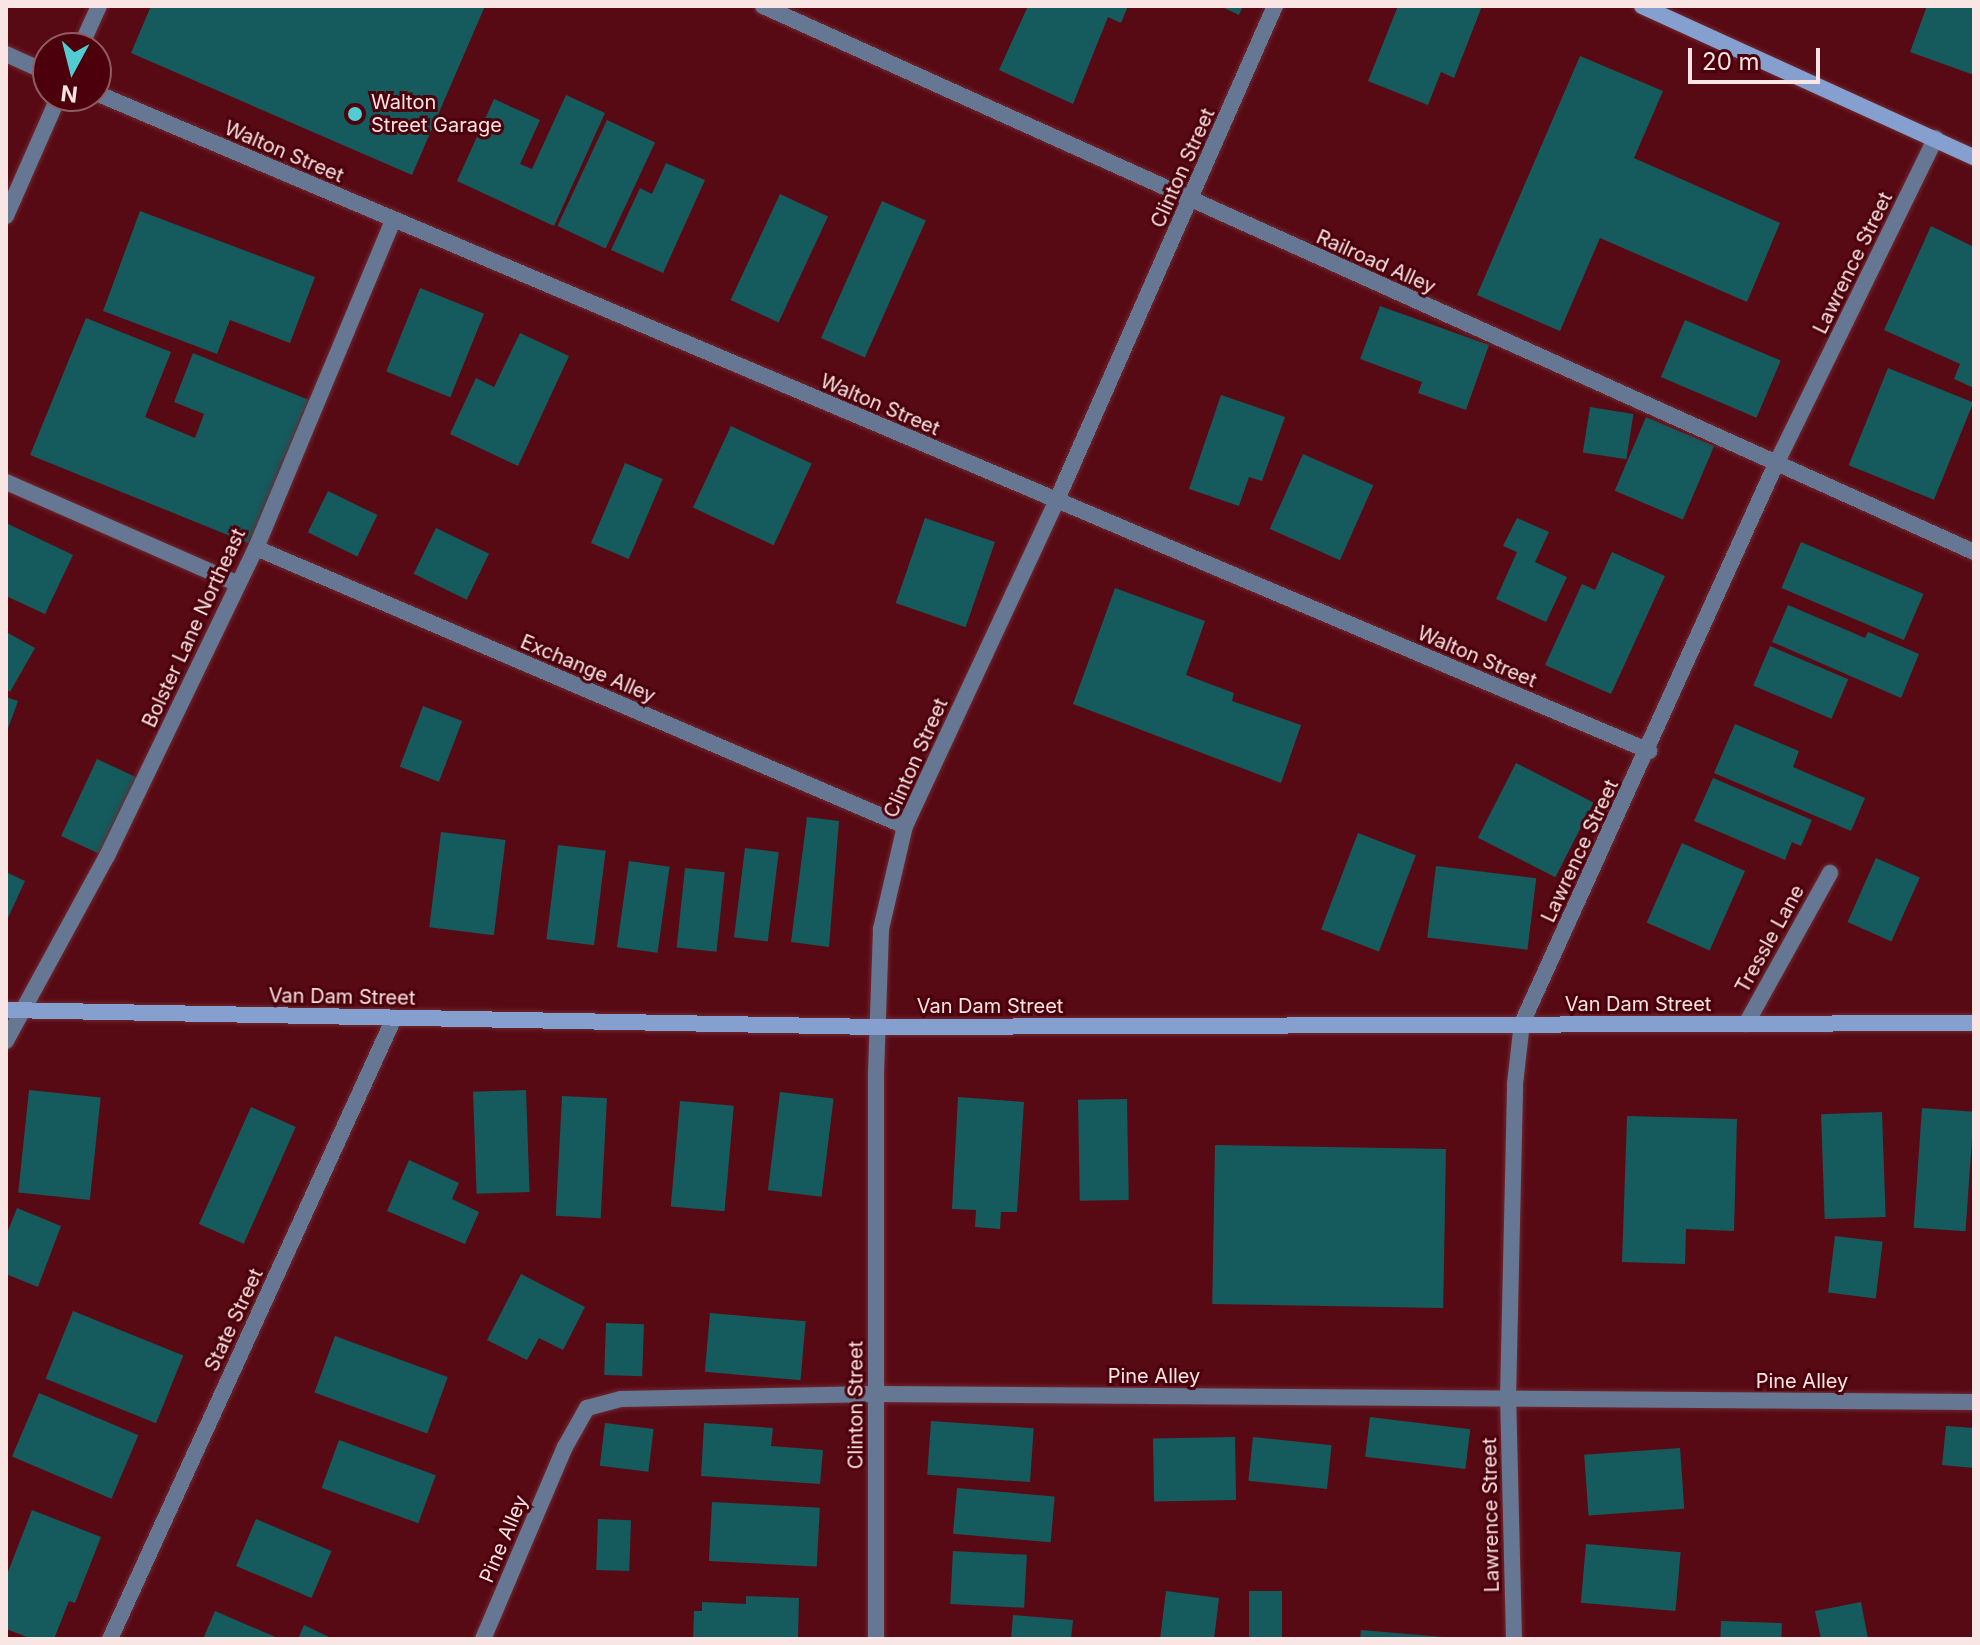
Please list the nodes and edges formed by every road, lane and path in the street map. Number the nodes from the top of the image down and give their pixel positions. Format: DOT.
graph roads {
  1 [pos="99,6"];
  2 [pos="763,6"];
  3 [pos="1275,6"];
  4 [pos="1642,6"];
  5 [pos="87,32"];
  6 [pos="6,54"];
  7 [pos="32,66"];
  8 [pos="112,100"];
  9 [pos="52,112"];
  10 [pos="1936,138"];
  11 [pos="1974,157"];
  12 [pos="1191,200"];
  13 [pos="6,216"];
  14 [pos="393,220"];
  15 [pos="1775,466"];
  16 [pos="6,482"];
  17 [pos="1056,502"];
  18 [pos="256,548"];
  19 [pos="1974,552"];
  20 [pos="238,584"];
  21 [pos="1649,751"];
  22 [pos="905,826"];
  23 [pos="1830,873"];
  24 [pos="13,1010"];
  25 [pos="394,1018"];
  26 [pos="1522,1023"];
  27 [pos="1974,1023"];
  28 [pos="1746,1024"];
  29 [pos="879,1027"];
  30 [pos="6,1041"];
  31 [pos="876,1394"];
  32 [pos="1508,1398"];
  33 [pos="1974,1402"];
  34 [pos="110,1639"];
  35 [pos="483,1639"];
  36 [pos="876,1639"];
  37 [pos="1514,1639"];
  1 -- 5 [label="street"];
  2 -- 12 [label="street, Railroad Alley"];
  3 -- 12 [label="street, Clinton Street"];
  4 -- 10 [label="main road"];
  6 -- 7 [label="street"];
  8 -- 14 [label="street, Walton Street"];
  9 -- 13 [label="street"];
  10 -- 11 [label="main road"];
  10 -- 15 [label="street, Lawrence Street"];
  12 -- 15 [label="street, Railroad Alley"];
  12 -- 17 [label="street, Clinton Street"];
  14 -- 17 [label="street, Walton Street"];
  14 -- 18 [label="street, Bolster Lane Northeast"];
  15 -- 19 [label="street, Railroad Alley"];
  15 -- 21 [label="street, Lawrence Street"];
  16 -- 20 [label="street"];
  17 -- 21 [label="street, Walton Street"];
  17 -- 22 [label="street, Clinton Street"];
  18 -- 20 [label="street, Bolster Lane Northeast"];
  18 -- 22 [label="street, Exchange Alley"];
  20 -- 24 [label="street, Bolster Lane Northeast"];
  21 -- 26 [label="street, Lawrence Street"];
  22 -- 29 [label="street, Clinton Street"];
  23 -- 28 [label="street, Tressle Lane"];
  24 -- 25 [label="main road, Van Dam Street"];
  24 -- 30 [label="street, Bolster Lane Northeast"];
  25 -- 29 [label="main road, Van Dam Street"];
  25 -- 34 [label="street, State Street"];
  26 -- 28 [label="main road, Van Dam Street"];
  26 -- 29 [label="main road, Van Dam Street"];
  26 -- 32 [label="street, Lawrence Street"];
  27 -- 28 [label="main road, Van Dam Street"];
  29 -- 31 [label="street, Clinton Street"];
  31 -- 32 [label="street, Pine Alley"];
  31 -- 35 [label="street, Pine Alley"];
  31 -- 36 [label="street, Clinton Street"];
  32 -- 33 [label="street, Pine Alley"];
  32 -- 37 [label="street, Lawrence Street"];
}
